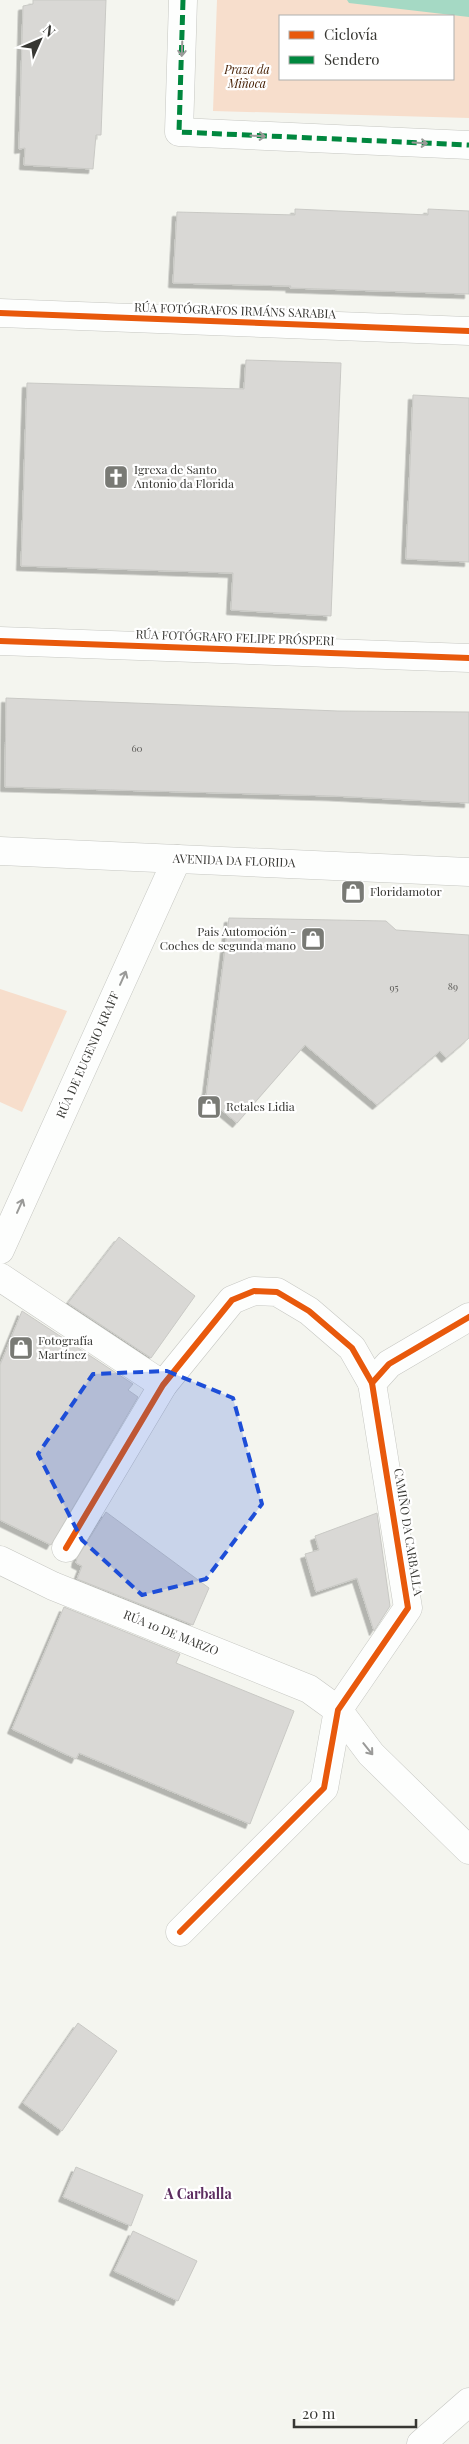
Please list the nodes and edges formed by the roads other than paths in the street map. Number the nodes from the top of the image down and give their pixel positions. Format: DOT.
graph roads {
  1 [pos="183,0"];
  2 [pos="469,145"];
  3 [pos="0,312"];
  4 [pos="469,331"];
  5 [pos="0,641"];
  6 [pos="469,658"];
  7 [pos="0,851"];
  8 [pos="177,859"];
  9 [pos="469,872"];
  10 [pos="0,1250"];
  11 [pos="0,1277"];
  12 [pos="469,1317"];
  13 [pos="372,1383"];
  14 [pos="163,1385"];
  15 [pos="66,1548"];
  16 [pos="0,1560"];
  17 [pos="338,1710"];
  18 [pos="469,1850"];
  19 [pos="180,1932"];
  20 [pos="469,2402"];
  21 [pos="420,2444"];
  1 -- 2 [label="street, one-way"];
  3 -- 4 [label="street, RÚA FOTÓGRAFOS IRMÁNS SARABIA"];
  5 -- 6 [label="street, RÚA FOTÓGRAFO FELIPE PRÓSPERI"];
  7 -- 8 [label="street, AVENIDA DA FLORIDA"];
  8 -- 9 [label="street, AVENIDA DA FLORIDA"];
  10 -- 8 [label="street, RÚA DE EUGENIO KRAFF, one-way"];
  11 -- 14 [label="street"];
  12 -- 13 [label="street"];
  13 -- 14 [label="street, CAMIÑO DA CARBALLA"];
  13 -- 17 [label="street, CAMIÑO DA CARBALLA"];
  14 -- 15 [label="street, CAMIÑO DA CARBALLA"];
  16 -- 17 [label="street, RÚA 10 DE MARZO"];
  17 -- 18 [label="street, one-way"];
  17 -- 19 [label="street, CAMIÑO DA CARBALLA"];
  20 -- 21 [label="street"];
}
